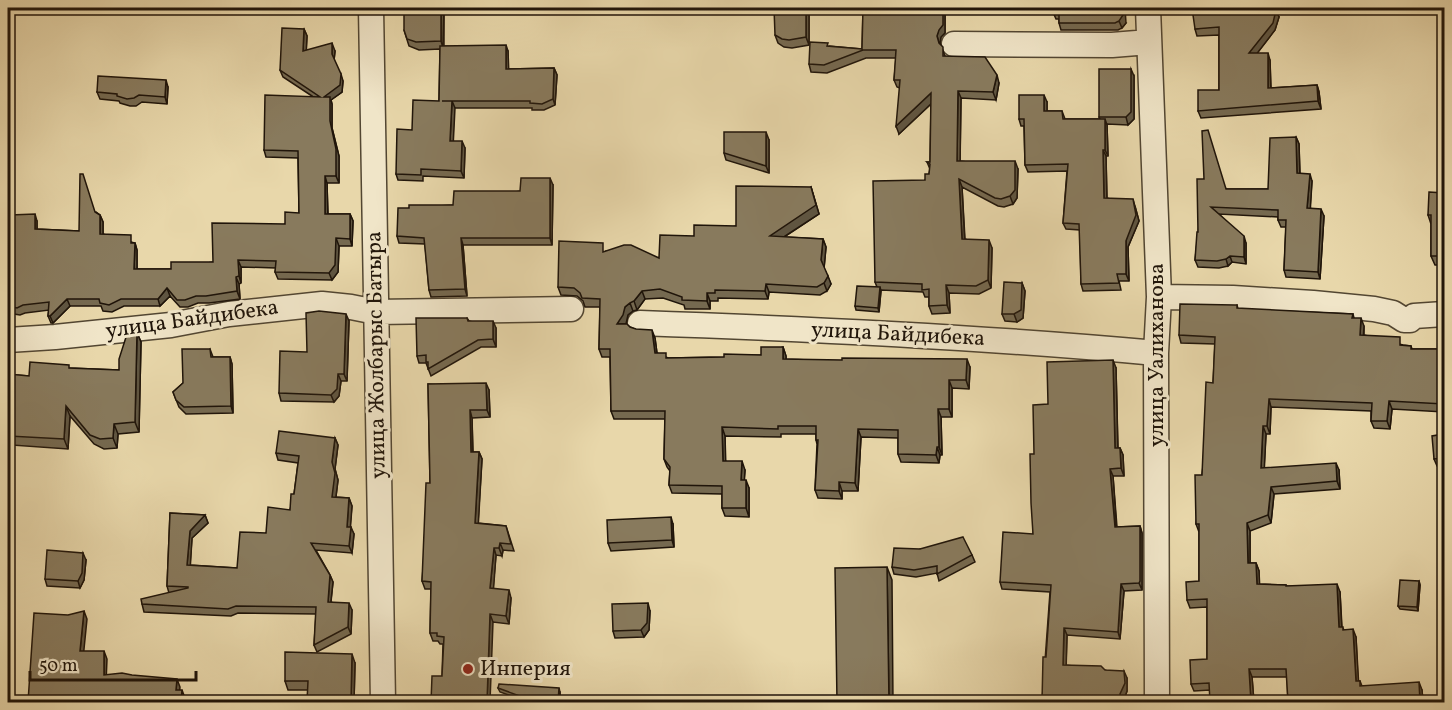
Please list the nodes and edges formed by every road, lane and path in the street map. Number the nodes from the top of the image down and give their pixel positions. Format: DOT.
graph roads {
  1 [pos="371,8"];
  2 [pos="1148,8"];
  3 [pos="1149,42"];
  4 [pos="954,44"];
  5 [pos="1159,297"];
  6 [pos="571,309"];
  7 [pos="376,312"];
  8 [pos="1444,314"];
  9 [pos="640,323"];
  10 [pos="8,340"];
  11 [pos="1156,353"];
  12 [pos="383,702"];
  13 [pos="1157,702"];
  1 -- 7 [label="street, улица Жолбарыс Батыра"];
  2 -- 3 [label="street, улица Уалиханова"];
  3 -- 4 [label="street"];
  3 -- 5 [label="street, улица Уалиханова"];
  5 -- 8 [label="street"];
  5 -- 11 [label="street, улица Уалиханова"];
  6 -- 7 [label="street, улица Байдибека"];
  7 -- 10 [label="street, улица Байдибека"];
  7 -- 12 [label="street, улица Жолбарыс Батыра"];
  9 -- 11 [label="street, улица Байдибека"];
  11 -- 13 [label="street, улица Уалиханова"];
}
